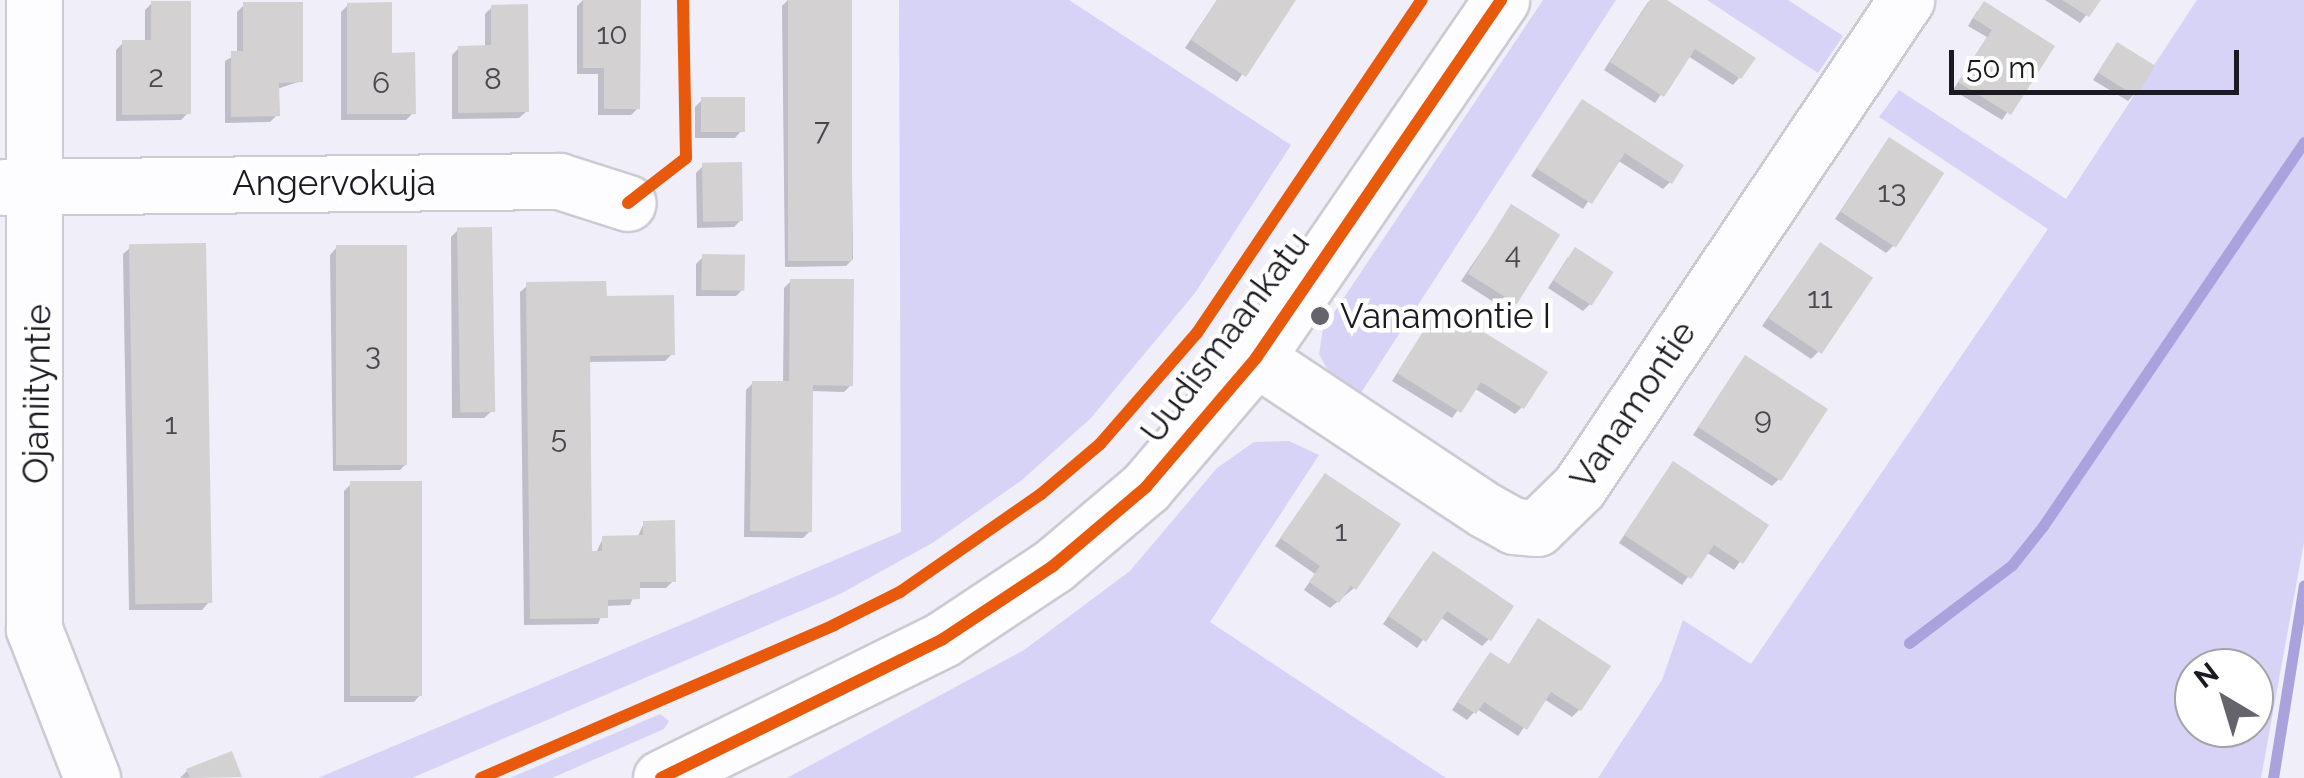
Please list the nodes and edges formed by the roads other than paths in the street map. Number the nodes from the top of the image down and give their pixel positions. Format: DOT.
graph roads {
  1 [pos="34,0"];
  2 [pos="1501,0"];
  3 [pos="1906,0"];
  4 [pos="19,186"];
  5 [pos="628,202"];
  6 [pos="1256,358"];
  7 [pos="17,632"];
  8 [pos="92,778"];
  9 [pos="661,778"];
  1 -- 4 [label="street, Ojaniityntie"];
  2 -- 6 [label="street, Uudismaankatu"];
  3 -- 6 [label="street, Vanamontie"];
  4 -- 5 [label="street, Angervokuja"];
  4 -- 7 [label="street, Ojaniityntie"];
  6 -- 9 [label="street, Uudismaankatu"];
  7 -- 8 [label="street, Ojaniityntie"];
}
